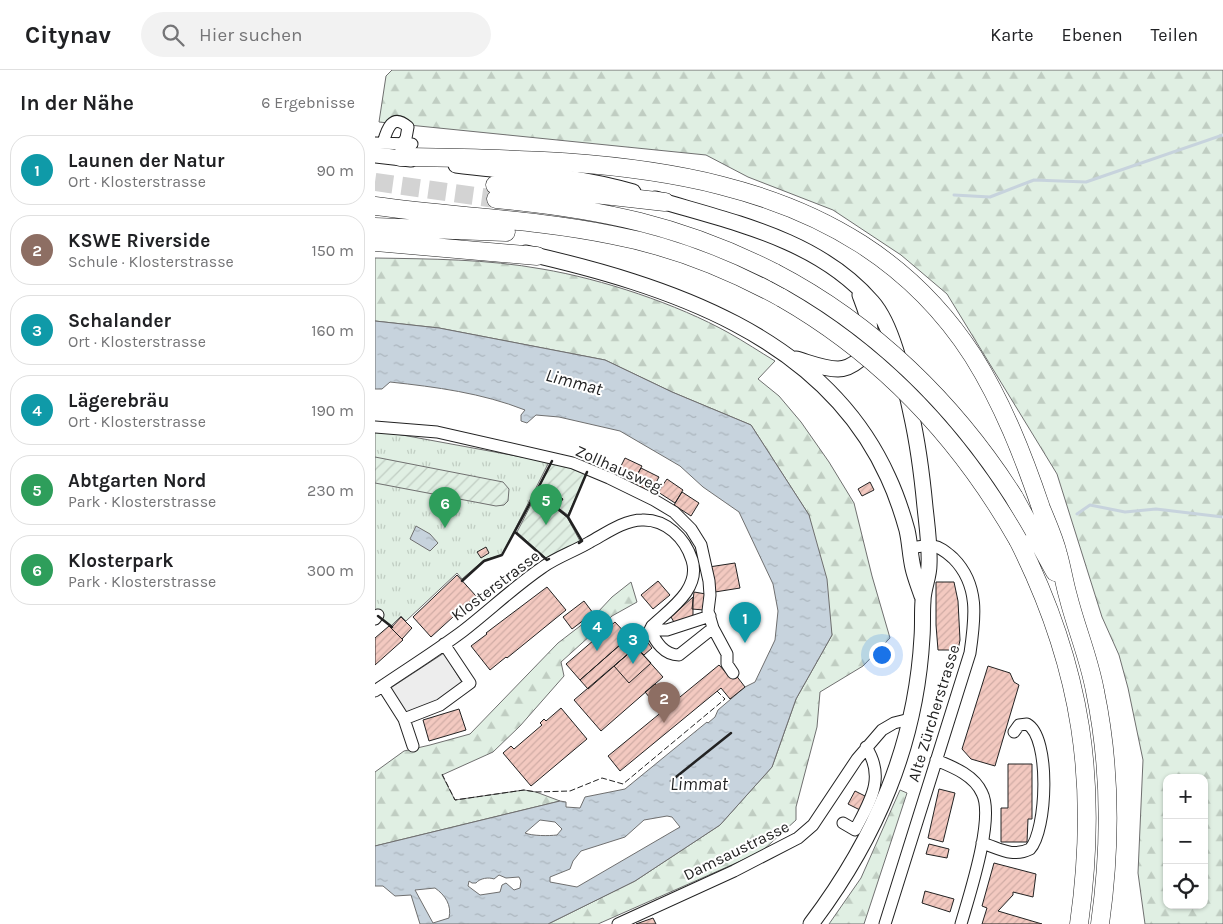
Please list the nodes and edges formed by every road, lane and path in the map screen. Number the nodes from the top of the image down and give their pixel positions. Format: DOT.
graph roads {
  1 [pos="378,147"];
  2 [pos="405,148"];
  3 [pos="665,202"];
  4 [pos="375,206"];
  5 [pos="375,227"];
  6 [pos="375,233"];
  7 [pos="641,241"];
  8 [pos="375,242"];
  9 [pos="537,256"];
  10 [pos="857,288"];
  11 [pos="790,358"];
  12 [pos="375,427"];
  13 [pos="929,546"];
  14 [pos="910,548"];
  15 [pos="923,598"];
  16 [pos="1069,600"];
  17 [pos="710,616"];
  18 [pos="713,628"];
  19 [pos="650,630"];
  20 [pos="444,644"];
  21 [pos="733,673"];
  22 [pos="379,688"];
  23 [pos="910,718"];
  24 [pos="403,719"];
  25 [pos="1014,732"];
  26 [pos="413,746"];
  27 [pos="866,747"];
  28 [pos="936,760"];
  29 [pos="843,823"];
  30 [pos="982,843"];
  31 [pos="618,924"];
  32 [pos="811,924"];
  33 [pos="885,924"];
  34 [pos="961,924"];
  35 [pos="1079,924"];
  36 [pos="1100,924"];
  1 -- 2 [label="main road"];
  1 -- 2 [label="street"];
  2 -- 3 [label="main road"];
  2 -- 16 [label="highway"];
  3 -- 10 [label="main road"];
  3 -- 16 [label="highway, bridge"];
  4 -- 7 [label="highway"];
  5 -- 7 [label="highway"];
  6 -- 9 [label="main road"];
  7 -- 35 [label="highway, bridge"];
  8 -- 9 [label="highway"];
  9 -- 11 [label="main road"];
  10 -- 11 [label="main road"];
  10 -- 13 [label="main road"];
  11 -- 14 [label="main road"];
  12 -- 17 [label="street, Zollhausweg"];
  13 -- 14 [label="street"];
  13 -- 15 [label="main road"];
  13 -- 28 [label="street, Alte Zürcherstrasse"];
  14 -- 15 [label="main road"];
  15 -- 23 [label="main road"];
  16 -- 36 [label="highway"];
  17 -- 18 [label="street, Zollhausweg"];
  17 -- 19 [label="street"];
  18 -- 19 [label="street"];
  18 -- 21 [label="street, Zollhausweg"];
  19 -- 20 [label="street, Klosterstrasse"];
  20 -- 22 [label="street, Klosterstrasse"];
  20 -- 24 [label="street"];
  22 -- 24 [label="street"];
  23 -- 27 [label="street, Damsaustrasse"];
  23 -- 32 [label="main road"];
  24 -- 26 [label="street"];
  25 -- 30 [label="street"];
  27 -- 29 [label="street"];
  27 -- 31 [label="street, Damsaustrasse"];
  28 -- 30 [label="street"];
  28 -- 33 [label="street, Alte Zürcherstrasse"];
  30 -- 34 [label="street"];
}
